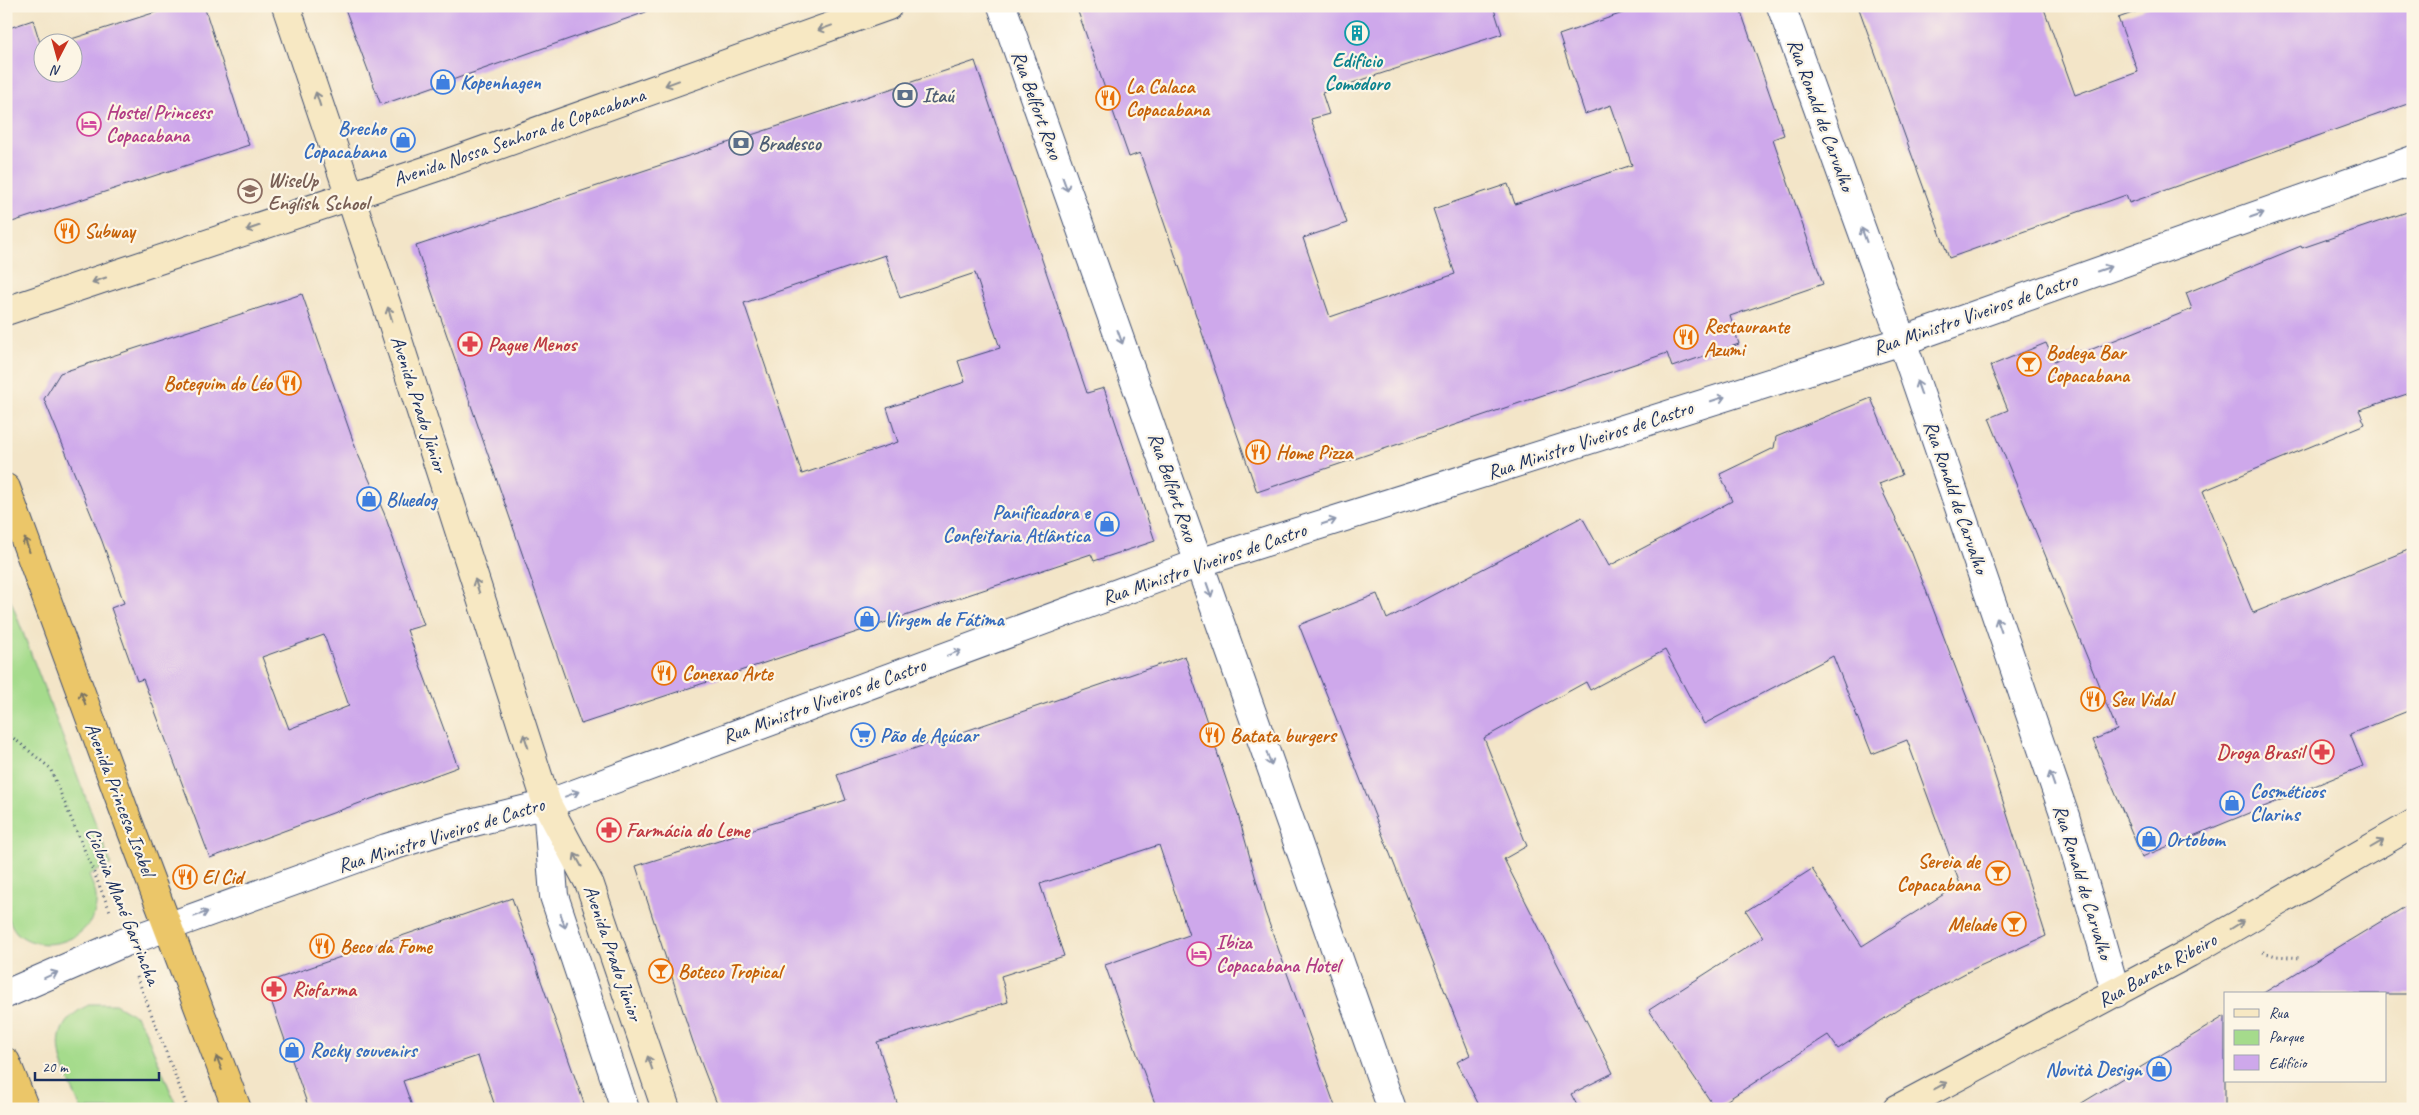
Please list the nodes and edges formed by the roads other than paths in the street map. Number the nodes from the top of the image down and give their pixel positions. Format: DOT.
graph roads {
  1 [pos="286,6"];
  2 [pos="888,6"];
  3 [pos="1002,6"];
  4 [pos="1781,6"];
  5 [pos="2413,160"];
  6 [pos="349,196"];
  7 [pos="6,311"];
  8 [pos="1902,341"];
  9 [pos="6,488"];
  10 [pos="1199,563"];
  11 [pos="547,804"];
  12 [pos="2413,824"];
  13 [pos="169,925"];
  14 [pos="2116,993"];
  15 [pos="6,994"];
  16 [pos="6,1062"];
  17 [pos="25,1109"];
  18 [pos="237,1109"];
  19 [pos="625,1109"];
  20 [pos="666,1109"];
  21 [pos="1392,1109"];
  22 [pos="1897,1109"];
  6 -- 1 [label="main road, Avenida Prado Júnior, one-way"];
  2 -- 6 [label="main road, Avenida Nossa Senhora de Copacabana, one-way"];
  3 -- 10 [label="street, Rua Belfort Roxo, one-way"];
  8 -- 4 [label="street, Rua Ronald de Carvalho, one-way"];
  8 -- 5 [label="street, Rua Ministro Viveiros de Castro, one-way"];
  6 -- 7 [label="main road, Avenida Nossa Senhora de Copacabana, one-way"];
  11 -- 6 [label="main road, Avenida Prado Júnior, one-way"];
  10 -- 8 [label="street, Rua Ministro Viveiros de Castro, one-way"];
  14 -- 8 [label="street, Rua Ronald de Carvalho, one-way"];
  13 -- 9 [label="highway, Avenida Princesa Isabel, one-way"];
  11 -- 10 [label="street, Rua Ministro Viveiros de Castro, one-way"];
  10 -- 21 [label="street, Rua Belfort Roxo, one-way"];
  13 -- 11 [label="street, Rua Ministro Viveiros de Castro, one-way"];
  11 -- 19 [label="street, Avenida Prado Júnior, one-way"];
  20 -- 11 [label="main road, Avenida Prado Júnior, one-way"];
  14 -- 12 [label="main road, Rua Barata Ribeiro, one-way"];
  15 -- 13 [label="street, Rua Ministro Viveiros de Castro, one-way"];
  18 -- 13 [label="highway, Avenida Princesa Isabel, one-way"];
  22 -- 14 [label="main road, Rua Barata Ribeiro, one-way"];
  16 -- 17 [label="highway"];
}
